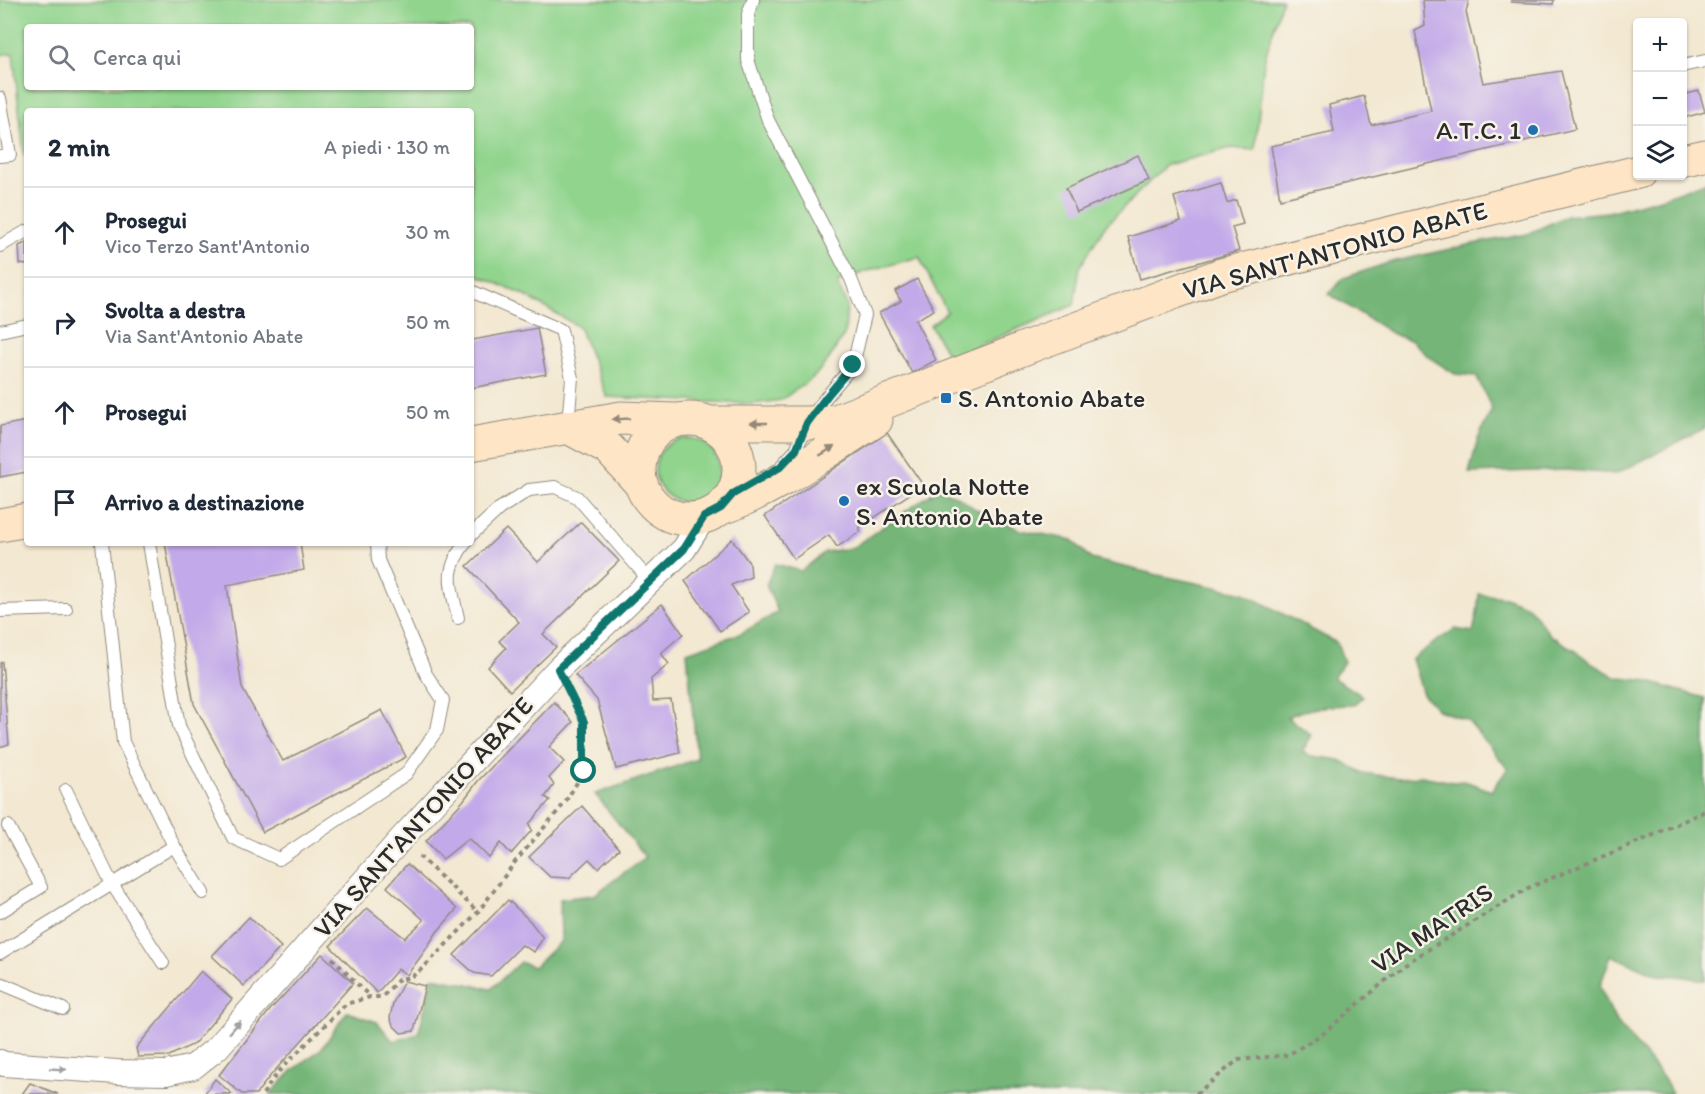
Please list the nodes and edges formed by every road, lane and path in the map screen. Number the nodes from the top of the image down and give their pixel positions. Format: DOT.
graph roads {
  1 [pos="753,0"];
  2 [pos="1705,61"];
  3 [pos="1687,65"];
  4 [pos="0,98"];
  5 [pos="0,156"];
  6 [pos="1705,156"];
  7 [pos="1687,160"];
  8 [pos="1633,173"];
  9 [pos="24,233"];
  10 [pos="0,246"];
  11 [pos="474,292"];
  12 [pos="24,326"];
  13 [pos="0,331"];
  14 [pos="936,382"];
  15 [pos="675,420"];
  16 [pos="709,423"];
  17 [pos="807,423"];
  18 [pos="568,427"];
  19 [pos="474,443"];
  20 [pos="640,483"];
  21 [pos="719,506"];
  22 [pos="24,521"];
  23 [pos="0,525"];
  24 [pos="474,532"];
  25 [pos="102,546"];
  26 [pos="149,546"];
  27 [pos="377,546"];
  28 [pos="463,546"];
  29 [pos="650,581"];
  30 [pos="66,609"];
  31 [pos="0,612"];
  32 [pos="458,618"];
  33 [pos="558,669"];
  34 [pos="66,790"];
  35 [pos="1705,811"];
  36 [pos="8,826"];
  37 [pos="401,839"];
  38 [pos="174,846"];
  39 [pos="112,884"];
  40 [pos="203,893"];
  41 [pos="0,912"];
  42 [pos="478,912"];
  43 [pos="313,938"];
  44 [pos="0,953"];
  45 [pos="162,963"];
  46 [pos="0,984"];
  47 [pos="370,997"];
  48 [pos="63,1009"];
  49 [pos="0,1062"];
  50 [pos="263,1094"];
  51 [pos="1196,1094"];
  1 -- 17 [label="lane"];
  2 -- 3 [label="lane"];
  4 -- 5 [label="lane"];
  6 -- 7 [label="street"];
  8 -- 14 [label="street, VIA SANT'ANTONIO ABATE"];
  9 -- 10 [label="lane"];
  11 -- 18 [label="lane"];
  12 -- 13 [label="lane"];
  14 -- 17 [label="street, VIA SANT'ANTONIO ABATE"];
  21 -- 14 [label="street, VIA SANT'ANTONIO ABATE, one-way"];
  15 -- 16 [label="street"];
  15 -- 18 [label="street, one-way"];
  15 -- 20 [label="street"];
  17 -- 16 [label="street, VIA SANT'ANTONIO ABATE, one-way"];
  16 -- 21 [label="street"];
  17 -- 21 [label="lane"];
  18 -- 19 [label="street"];
  18 -- 20 [label="street"];
  20 -- 21 [label="street"];
  21 -- 29 [label="street, VIA SANT'ANTONIO ABATE"];
  22 -- 23 [label="street"];
  24 -- 29 [label="lane"];
  25 -- 38 [label="lane"];
  26 -- 27 [label="lane"];
  28 -- 32 [label="lane"];
  29 -- 33 [label="street, VIA SANT'ANTONIO ABATE"];
  30 -- 31 [label="lane"];
  33 -- 37 [label="street, VIA SANT'ANTONIO ABATE"];
  33 -- 42 [label="path"];
  34 -- 39 [label="lane"];
  35 -- 51 [label="path, VIA MATRIS"];
  36 -- 41 [label="lane"];
  37 -- 42 [label="path"];
  37 -- 43 [label="street, VIA SANT'ANTONIO ABATE"];
  38 -- 39 [label="lane"];
  38 -- 40 [label="lane"];
  39 -- 44 [label="lane"];
  39 -- 45 [label="lane"];
  42 -- 47 [label="path"];
  43 -- 47 [label="path"];
  49 -- 43 [label="street, VIA SANT'ANTONIO ABATE, one-way"];
  46 -- 48 [label="lane"];
  47 -- 50 [label="path"];
}
